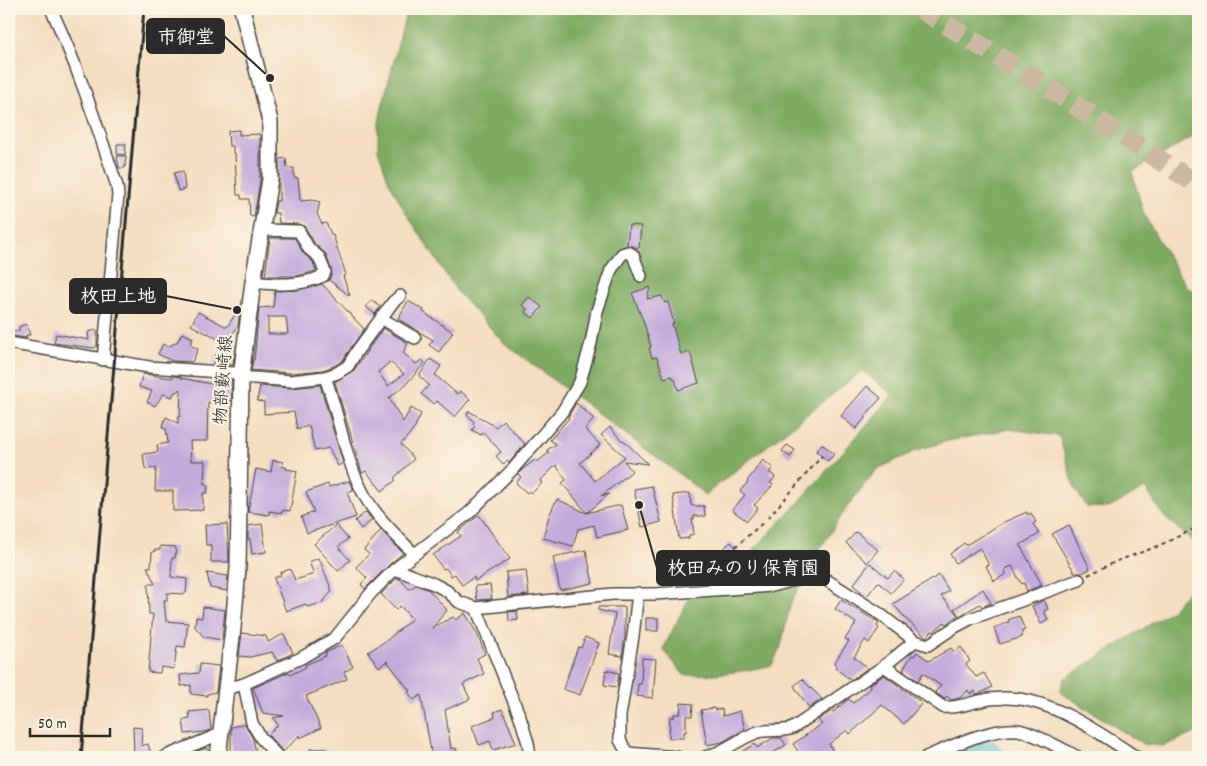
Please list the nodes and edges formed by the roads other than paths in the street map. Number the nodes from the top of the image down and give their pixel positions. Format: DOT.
graph roads {
  1 [pos="51,9"];
  2 [pos="242,9"];
  3 [pos="262,230"];
  4 [pos="641,276"];
  5 [pos="253,282"];
  6 [pos="400,296"];
  7 [pos="381,318"];
  8 [pos="415,338"];
  9 [pos="9,343"];
  10 [pos="103,360"];
  11 [pos="240,377"];
  12 [pos="325,377"];
  13 [pos="414,554"];
  14 [pos="395,569"];
  15 [pos="1079,580"];
  16 [pos="638,593"];
  17 [pos="476,608"];
  18 [pos="915,642"];
  19 [pos="884,666"];
  20 [pos="244,684"];
  21 [pos="226,687"];
  22 [pos="220,734"];
  23 [pos="627,755"];
  24 [pos="164,757"];
  25 [pos="218,757"];
  26 [pos="278,757"];
  27 [pos="530,757"];
  28 [pos="677,757"];
  29 [pos="705,757"];
  30 [pos="926,757"];
  31 [pos="1078,757"];
  32 [pos="1136,757"];
  1 -- 10 [label="street"];
  2 -- 3 [label="main road, 物部藪崎線"];
  3 -- 5 [label="main road, 物部藪崎線"];
  3 -- 5 [label="street"];
  4 -- 13 [label="street"];
  5 -- 11 [label="main road, 物部藪崎線"];
  6 -- 7 [label="street"];
  7 -- 8 [label="street"];
  7 -- 12 [label="street"];
  9 -- 10 [label="street"];
  10 -- 11 [label="street"];
  11 -- 12 [label="street"];
  11 -- 21 [label="main road, 物部藪崎線"];
  12 -- 13 [label="street"];
  13 -- 14 [label="street"];
  14 -- 17 [label="street"];
  14 -- 20 [label="street"];
  15 -- 18 [label="street"];
  16 -- 17 [label="street"];
  16 -- 18 [label="street"];
  16 -- 23 [label="street"];
  17 -- 27 [label="street"];
  18 -- 19 [label="street"];
  19 -- 29 [label="street"];
  19 -- 32 [label="street"];
  20 -- 21 [label="street"];
  20 -- 26 [label="street"];
  21 -- 22 [label="main road, 物部藪崎線"];
  22 -- 24 [label="street"];
  22 -- 25 [label="main road, 物部藪崎線"];
  23 -- 28 [label="street"];
  30 -- 31 [label="street"];
}
